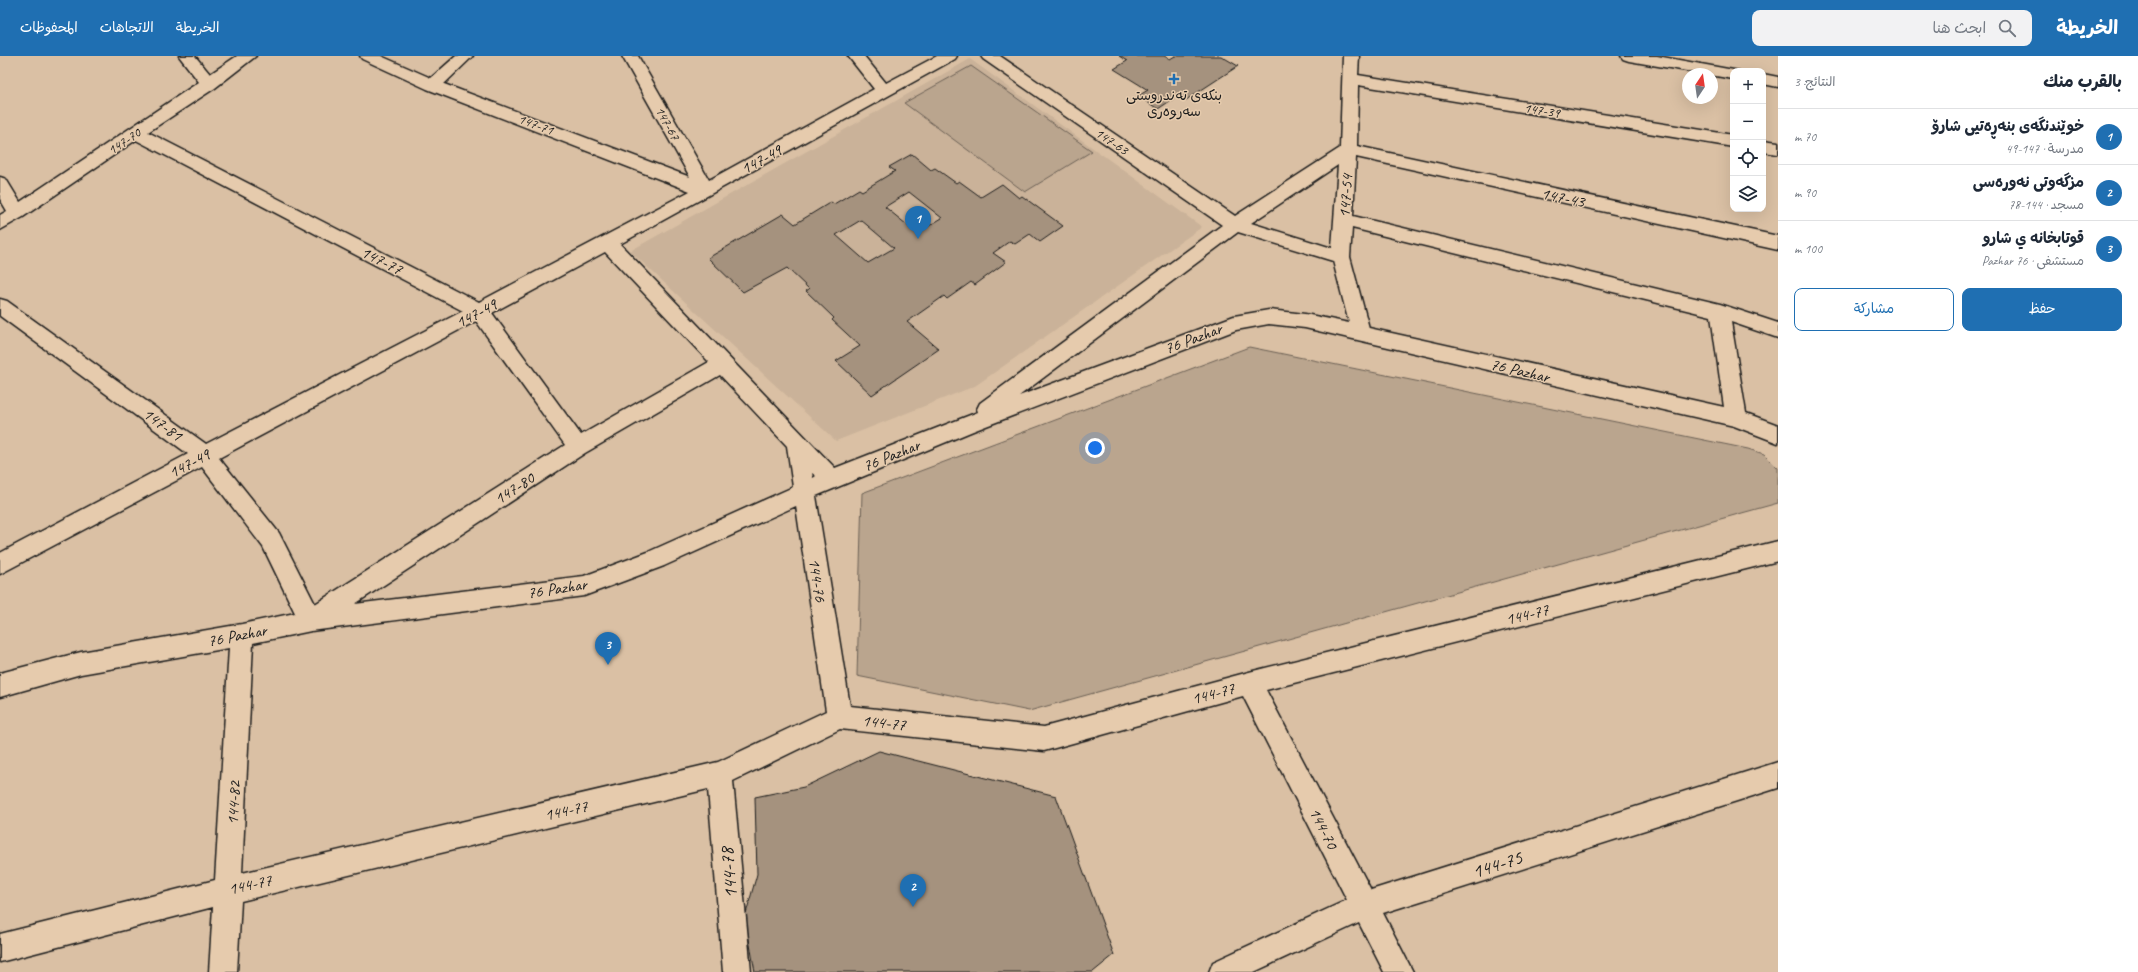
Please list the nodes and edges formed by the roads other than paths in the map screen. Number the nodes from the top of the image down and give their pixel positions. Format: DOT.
graph roads {
  1 [pos="187,56"];
  2 [pos="248,56"];
  3 [pos="368,56"];
  4 [pos="465,56"];
  5 [pos="630,56"];
  6 [pos="856,56"];
  7 [pos="949,56"];
  8 [pos="989,56"];
  9 [pos="1351,56"];
  10 [pos="1629,56"];
  11 [pos="1730,73"];
  12 [pos="1350,79"];
  13 [pos="1766,80"];
  14 [pos="1778,82"];
  15 [pos="209,84"];
  16 [pos="433,84"];
  17 [pos="883,90"];
  18 [pos="136,133"];
  19 [pos="1730,141"];
  20 [pos="1766,146"];
  21 [pos="1778,148"];
  22 [pos="1348,150"];
  23 [pos="0,183"];
  24 [pos="706,190"];
  25 [pos="17,213"];
  26 [pos="1344,220"];
  27 [pos="0,224"];
  28 [pos="1235,225"];
  29 [pos="607,242"];
  30 [pos="1778,243"];
  31 [pos="1341,257"];
  32 [pos="0,306"];
  33 [pos="480,311"];
  34 [pos="1720,311"];
  35 [pos="1778,331"];
  36 [pos="1361,334"];
  37 [pos="722,364"];
  38 [pos="1736,418"];
  39 [pos="966,424"];
  40 [pos="1778,434"];
  41 [pos="797,442"];
  42 [pos="578,447"];
  43 [pos="205,455"];
  44 [pos="832,479"];
  45 [pos="805,491"];
  46 [pos="1778,551"];
  47 [pos="0,564"];
  48 [pos="312,620"];
  49 [pos="242,635"];
  50 [pos="1249,683"];
  51 [pos="0,685"];
  52 [pos="839,717"];
  53 [pos="720,774"];
  54 [pos="1778,775"];
  55 [pos="228,890"];
  56 [pos="1364,906"];
  57 [pos="0,948"];
  58 [pos="223,972"];
  59 [pos="737,972"];
  60 [pos="1224,972"];
  61 [pos="1399,972"];
  1 -- 15 [label="street"];
  2 -- 15 [label="street, 147-70"];
  3 -- 16 [label="street, 147-71"];
  4 -- 16 [label="street"];
  5 -- 24 [label="street, 147-67"];
  6 -- 17 [label="street"];
  7 -- 17 [label="street, 147-49"];
  8 -- 28 [label="street, 147-63"];
  9 -- 12 [label="street, 147-54"];
  10 -- 11 [label="street"];
  12 -- 19 [label="street, 147-39"];
  12 -- 22 [label="street, 147-54"];
  13 -- 14 [label="street"];
  15 -- 18 [label="street, 147-70"];
  16 -- 24 [label="street, 147-71"];
  17 -- 24 [label="street, 147-49"];
  18 -- 25 [label="street, 147-70"];
  18 -- 33 [label="street, 147-77"];
  20 -- 21 [label="street"];
  22 -- 26 [label="street, 147-54"];
  22 -- 28 [label="street"];
  22 -- 30 [label="street, 147-43"];
  23 -- 25 [label="street"];
  24 -- 29 [label="street, 147-49"];
  25 -- 27 [label="street, 147-70"];
  26 -- 31 [label="street, 147-54"];
  26 -- 34 [label="street"];
  28 -- 31 [label="street, 147-63"];
  28 -- 39 [label="street"];
  29 -- 33 [label="street, 147-49"];
  29 -- 37 [label="street"];
  31 -- 36 [label="street, 147-54"];
  32 -- 43 [label="street, 147-81"];
  33 -- 42 [label="street, 147-77"];
  33 -- 43 [label="street, 147-49"];
  34 -- 35 [label="street"];
  34 -- 38 [label="street"];
  36 -- 38 [label="street, 76 Pazhar"];
  36 -- 39 [label="street, 76 Pazhar"];
  37 -- 41 [label="street"];
  37 -- 42 [label="street, 147-80"];
  38 -- 40 [label="street, 76 Pazhar"];
  39 -- 44 [label="street, 76 Pazhar"];
  41 -- 44 [label="street"];
  41 -- 45 [label="street, 144-76"];
  42 -- 48 [label="street, 147-80"];
  43 -- 47 [label="street, 147-49"];
  43 -- 48 [label="street, 147-81"];
  44 -- 45 [label="street, 76 Pazhar"];
  45 -- 48 [label="street, 76 Pazhar"];
  45 -- 52 [label="street, 144-76"];
  46 -- 50 [label="street, 144-77"];
  48 -- 49 [label="street, 76 Pazhar"];
  49 -- 51 [label="street, 76 Pazhar"];
  49 -- 55 [label="street, 144-82"];
  50 -- 52 [label="street, 144-77"];
  50 -- 56 [label="street, 144-70"];
  52 -- 53 [label="street, 144-77"];
  53 -- 55 [label="street, 144-77"];
  53 -- 59 [label="street, 144-78"];
  54 -- 56 [label="street, 144-75"];
  55 -- 57 [label="street, 144-77"];
  55 -- 58 [label="street, 144-82"];
  56 -- 60 [label="street, 144-75"];
  56 -- 61 [label="street, 144-70"];
}
